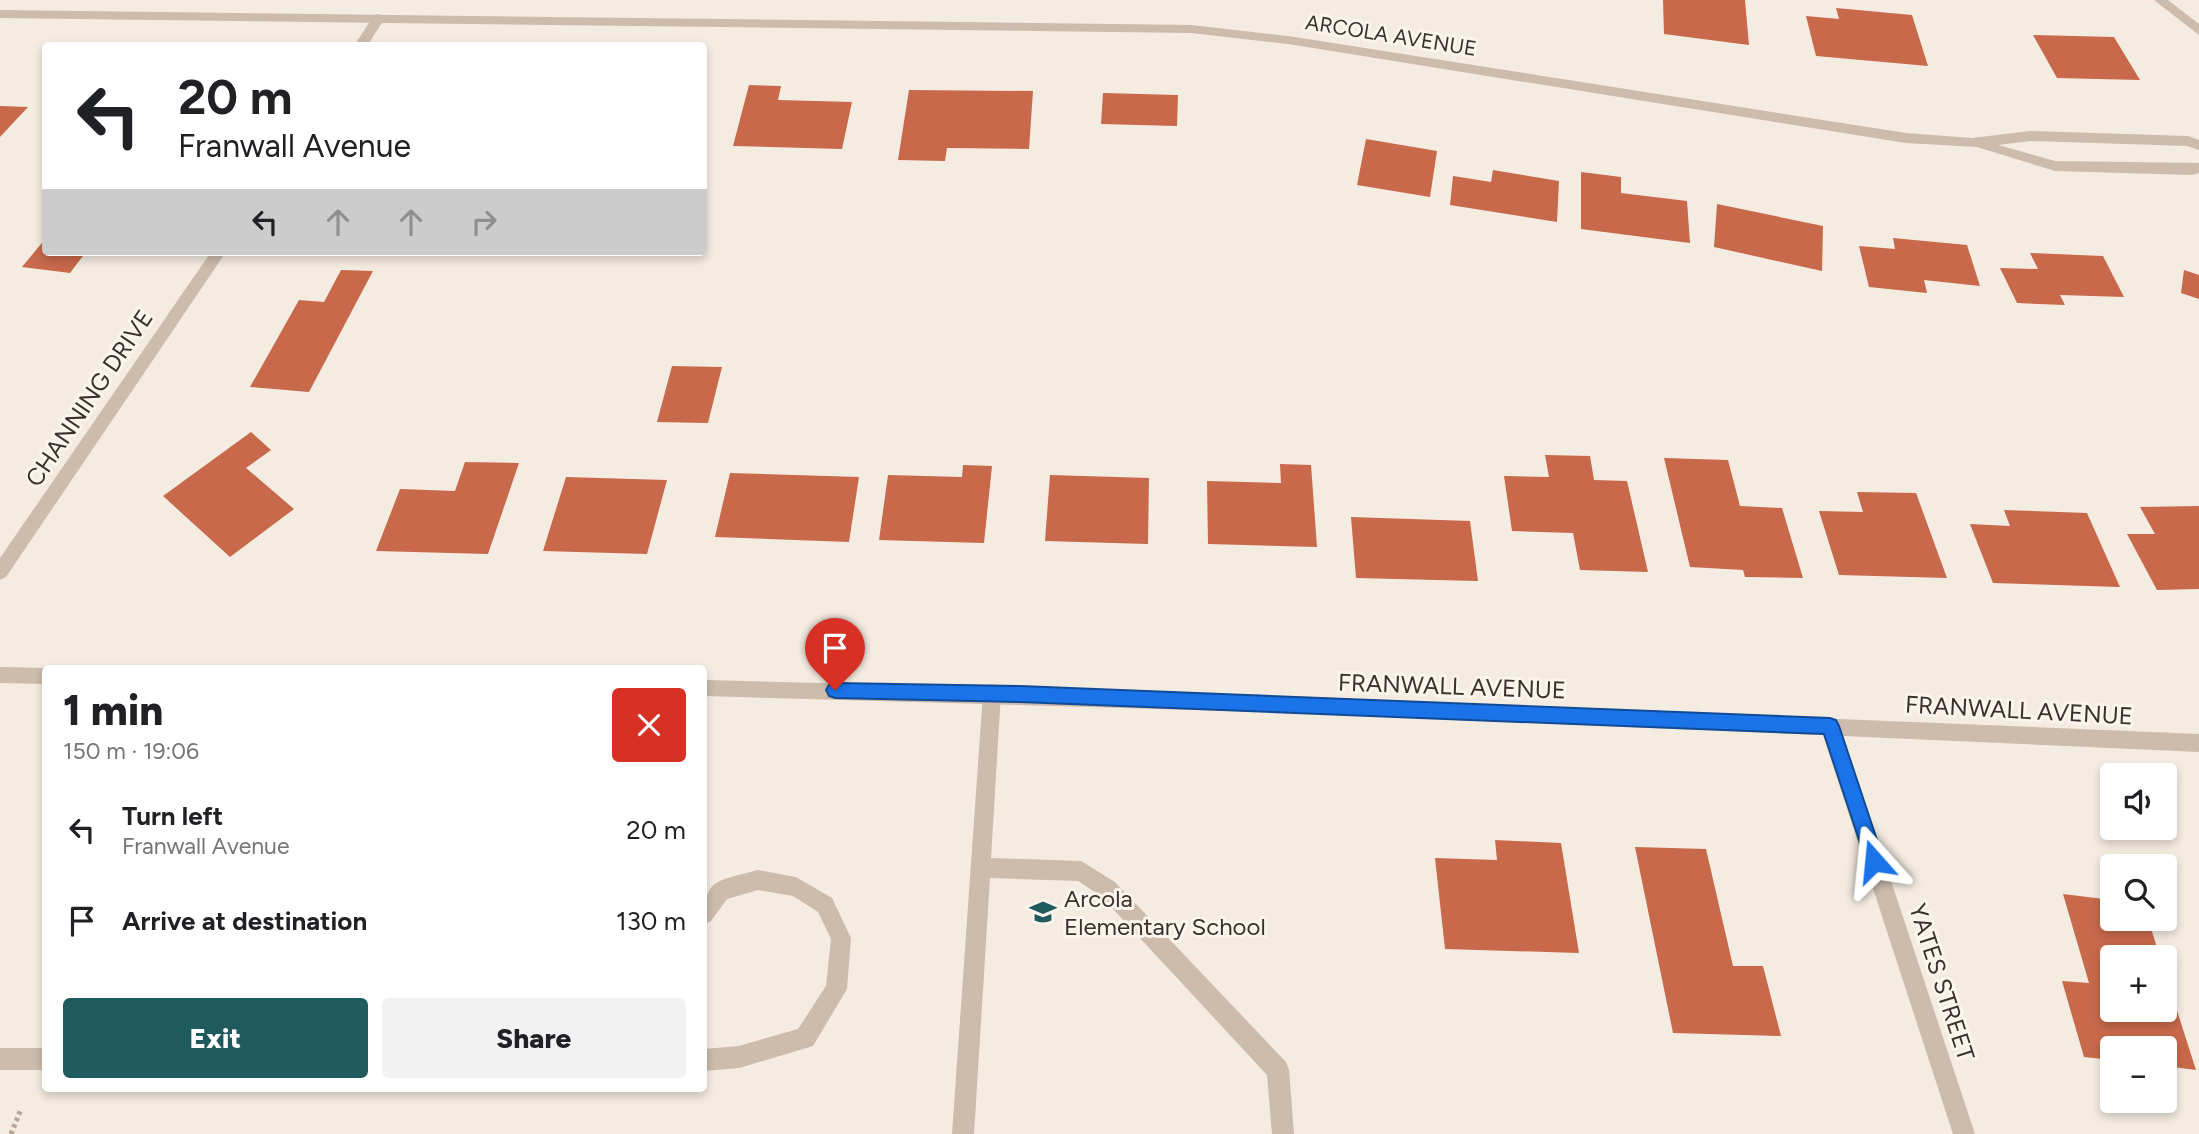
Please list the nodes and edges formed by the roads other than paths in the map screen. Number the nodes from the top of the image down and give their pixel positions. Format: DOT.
graph roads {
  1 [pos="2160,0"];
  2 [pos="0,14"];
  3 [pos="379,18"];
  4 [pos="2199,31"];
  5 [pos="363,42"];
  6 [pos="1972,142"];
  7 [pos="2199,145"];
  8 [pos="2199,167"];
  9 [pos="216,256"];
  10 [pos="0,572"];
  11 [pos="0,675"];
  12 [pos="42,676"];
  13 [pos="707,688"];
  14 [pos="992,693"];
  15 [pos="1830,726"];
  16 [pos="2199,743"];
  17 [pos="979,868"];
  18 [pos="707,910"];
  19 [pos="0,1059"];
  20 [pos="42,1059"];
  21 [pos="707,1060"];
  22 [pos="963,1134"];
  23 [pos="1283,1134"];
  24 [pos="1964,1134"];
  1 -- 4 [label="street"];
  2 -- 3 [label="street, ARCOLA AVENUE"];
  3 -- 5 [label="street"];
  3 -- 6 [label="street, ARCOLA AVENUE"];
  6 -- 7 [label="street, ARCOLA AVENUE"];
  6 -- 8 [label="street, ARCOLA AVENUE"];
  9 -- 10 [label="street, CHANNING DRIVE"];
  11 -- 12 [label="street"];
  13 -- 14 [label="street, FRANWALL AVENUE"];
  14 -- 15 [label="street, FRANWALL AVENUE"];
  14 -- 17 [label="street"];
  15 -- 16 [label="street, FRANWALL AVENUE"];
  15 -- 24 [label="street, YATES STREET"];
  17 -- 22 [label="street"];
  17 -- 23 [label="street"];
  18 -- 21 [label="street"];
  19 -- 20 [label="street"];
}
